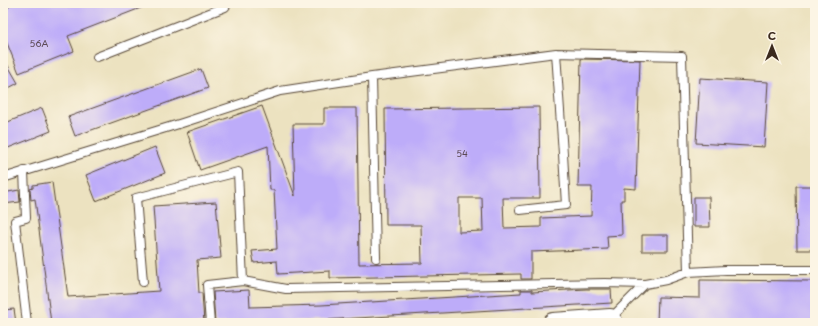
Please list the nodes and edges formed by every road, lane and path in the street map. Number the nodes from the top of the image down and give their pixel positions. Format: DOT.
graph roads {
  1 [pos="6,3"];
  2 [pos="228,3"];
  3 [pos="3,4"];
  4 [pos="556,54"];
  5 [pos="97,57"];
  6 [pos="372,77"];
  7 [pos="24,171"];
  8 [pos="3,178"];
  9 [pos="520,210"];
  10 [pos="376,258"];
  11 [pos="815,270"];
  12 [pos="688,272"];
  13 [pos="244,281"];
  14 [pos="143,282"];
  15 [pos="645,284"];
  16 [pos="612,321"];
  17 [pos="27,323"];
  18 [pos="210,323"];
  19 [pos="553,323"];
  1 -- 3 [label="lane"];
  2 -- 5 [label="lane"];
  4 -- 6 [label="lane"];
  4 -- 9 [label="lane"];
  4 -- 12 [label="lane"];
  6 -- 7 [label="lane"];
  6 -- 10 [label="lane"];
  7 -- 8 [label="lane"];
  7 -- 17 [label="lane"];
  11 -- 12 [label="lane"];
  12 -- 15 [label="lane"];
  13 -- 14 [label="lane"];
  13 -- 15 [label="lane"];
  13 -- 18 [label="lane"];
  15 -- 16 [label="lane"];
  16 -- 19 [label="street"];
}
